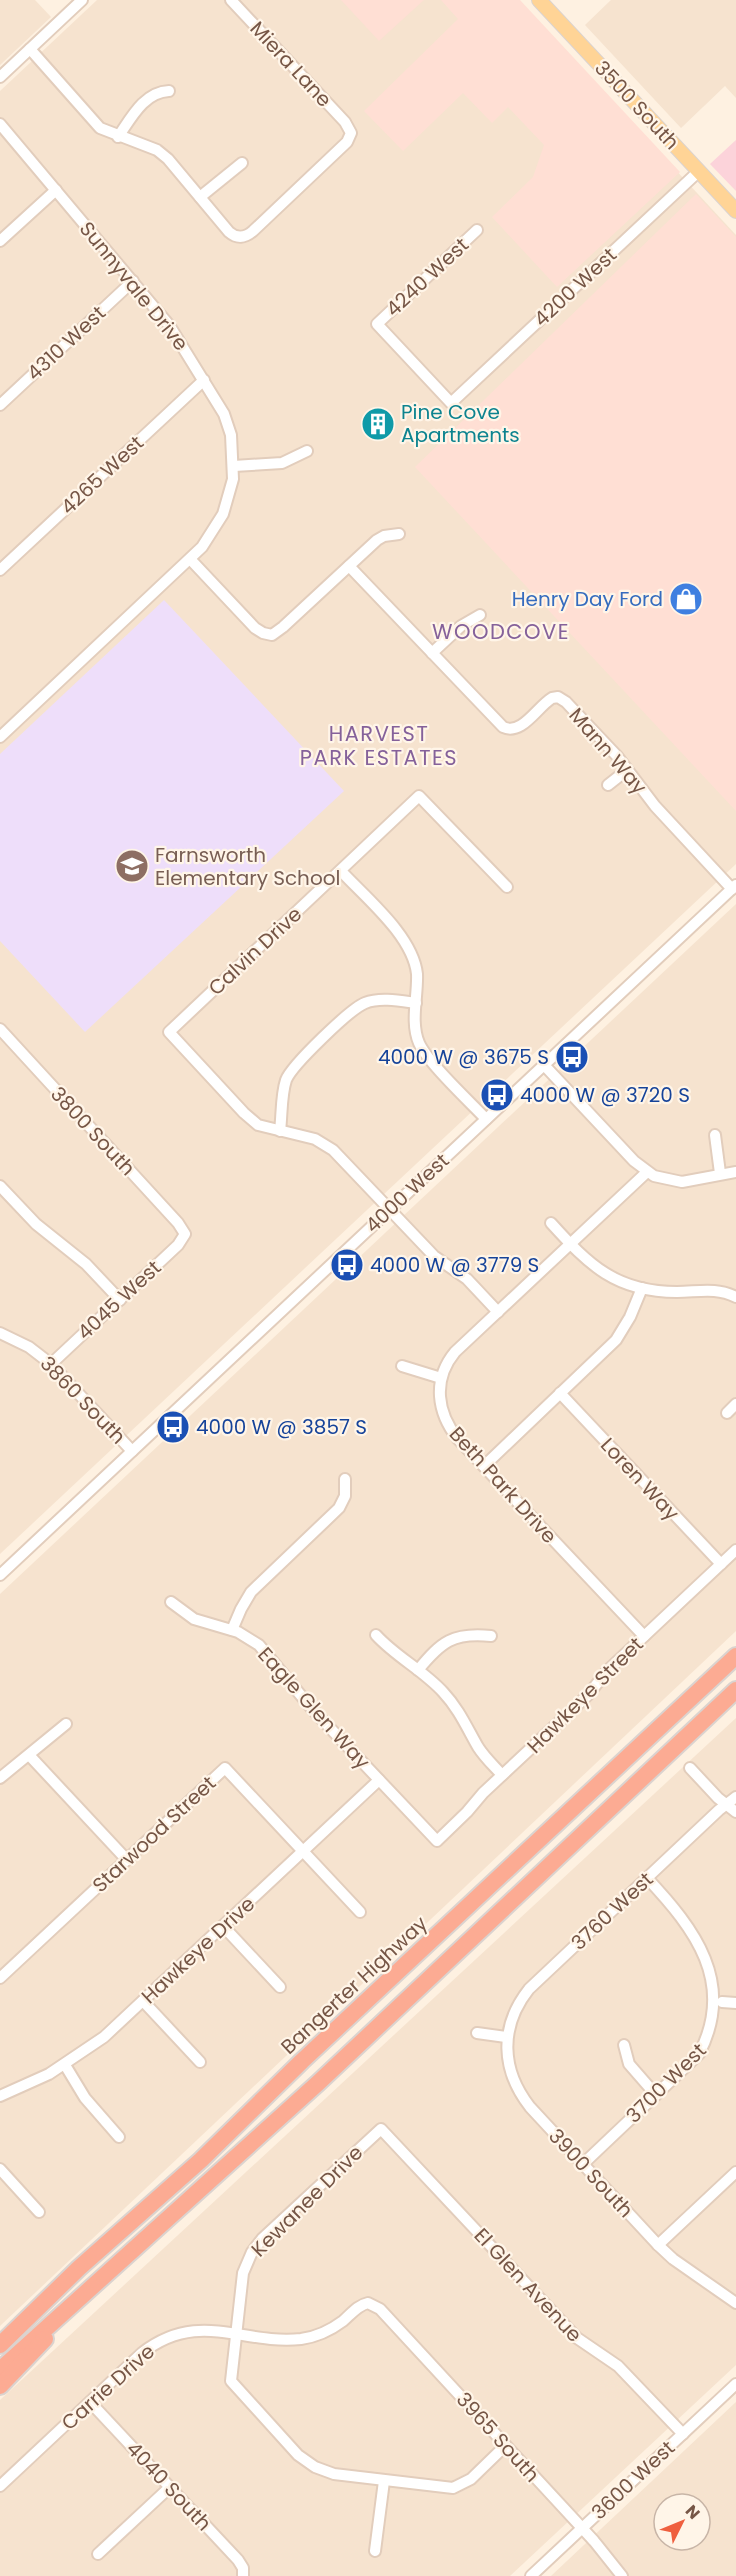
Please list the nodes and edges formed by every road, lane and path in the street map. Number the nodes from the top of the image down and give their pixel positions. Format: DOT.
graph roads {
  1 [pos="82,0"];
  2 [pos="231,0"];
  3 [pos="539,0"];
  4 [pos="30,49"];
  5 [pos="0,77"];
  6 [pos="169,91"];
  7 [pos="0,124"];
  8 [pos="118,137"];
  9 [pos="242,163"];
  10 [pos="699,171"];
  11 [pos="56,190"];
  12 [pos="200,198"];
  13 [pos="736,211"];
  14 [pos="477,230"];
  15 [pos="0,242"];
  16 [pos="133,281"];
  17 [pos="377,324"];
  18 [pos="204,380"];
  19 [pos="0,405"];
  20 [pos="307,451"];
  21 [pos="234,466"];
  22 [pos="399,534"];
  23 [pos="190,559"];
  24 [pos="349,566"];
  25 [pos="0,570"];
  26 [pos="480,615"];
  27 [pos="432,653"];
  28 [pos="0,737"];
  29 [pos="627,770"];
  30 [pos="608,786"];
  31 [pos="341,871"];
  32 [pos="507,887"];
  33 [pos="734,887"];
  34 [pos="416,1003"];
  35 [pos="0,1029"];
  36 [pos="544,1065"];
  37 [pos="486,1119"];
  38 [pos="280,1131"];
  39 [pos="715,1135"];
  40 [pos="647,1172"];
  41 [pos="736,1172"];
  42 [pos="720,1173"];
  43 [pos="0,1186"];
  44 [pos="390,1209"];
  45 [pos="551,1223"];
  46 [pos="185,1234"];
  47 [pos="570,1244"];
  48 [pos="642,1288"];
  49 [pos="736,1297"];
  50 [pos="120,1300"];
  51 [pos="498,1312"];
  52 [pos="0,1333"];
  53 [pos="51,1364"];
  54 [pos="402,1366"];
  55 [pos="441,1378"];
  56 [pos="560,1393"];
  57 [pos="736,1404"];
  58 [pos="727,1413"];
  59 [pos="132,1451"];
  60 [pos="484,1466"];
  61 [pos="345,1479"];
  62 [pos="736,1550"];
  63 [pos="721,1564"];
  64 [pos="0,1575"];
  65 [pos="171,1602"];
  66 [pos="232,1630"];
  67 [pos="376,1635"];
  68 [pos="491,1636"];
  69 [pos="644,1636"];
  70 [pos="736,1656"];
  71 [pos="418,1670"];
  72 [pos="736,1690"];
  73 [pos="66,1724"];
  74 [pos="29,1755"];
  75 [pos="690,1768"];
  76 [pos="502,1775"];
  77 [pos="0,1778"];
  78 [pos="379,1780"];
  79 [pos="733,1804"];
  80 [pos="437,1841"];
  81 [pos="303,1851"];
  82 [pos="127,1860"];
  83 [pos="647,1878"];
  84 [pos="360,1912"];
  85 [pos="223,1926"];
  86 [pos="0,1978"];
  87 [pos="280,1987"];
  88 [pos="143,2001"];
  89 [pos="722,2002"];
  90 [pos="736,2003"];
  91 [pos="477,2033"];
  92 [pos="506,2037"];
  93 [pos="624,2045"];
  94 [pos="200,2062"];
  95 [pos="65,2065"];
  96 [pos="656,2095"];
  97 [pos="0,2096"];
  98 [pos="381,2129"];
  99 [pos="119,2137"];
  100 [pos="201,2160"];
  101 [pos="582,2164"];
  102 [pos="0,2169"];
  103 [pos="736,2172"];
  104 [pos="39,2212"];
  105 [pos="658,2245"];
  106 [pos="736,2302"];
  107 [pos="368,2303"];
  108 [pos="60,2313"];
  109 [pos="235,2333"];
  110 [pos="0,2344"];
  111 [pos="0,2370"];
  112 [pos="736,2384"];
  113 [pos="0,2386"];
  114 [pos="90,2402"];
  115 [pos="683,2434"];
  116 [pos="505,2446"];
  117 [pos="384,2481"];
  118 [pos="0,2486"];
  119 [pos="170,2487"];
  120 [pos="582,2528"];
  121 [pos="375,2551"];
  122 [pos="98,2554"];
  123 [pos="244,2574"];
  124 [pos="531,2576"];
  125 [pos="622,2576"];
  1 -- 4 [label="street"];
  2 -- 12 [label="street, Miera Lane"];
  3 -- 10 [label="main road, 3500 South"];
  4 -- 5 [label="street"];
  4 -- 8 [label="street"];
  6 -- 8 [label="street"];
  7 -- 11 [label="street, Sunnyvale Drive"];
  8 -- 12 [label="street"];
  9 -- 12 [label="street"];
  10 -- 13 [label="main road, 3500 South"];
  10 -- 17 [label="street, 4200 West"];
  11 -- 15 [label="street"];
  11 -- 16 [label="street, Sunnyvale Drive"];
  14 -- 17 [label="street, 4240 West"];
  16 -- 18 [label="street, Sunnyvale Drive"];
  16 -- 19 [label="street, 4310 West"];
  18 -- 21 [label="street, Sunnyvale Drive"];
  18 -- 25 [label="street, 4265 West"];
  20 -- 21 [label="street"];
  21 -- 23 [label="street, Sunnyvale Drive"];
  22 -- 24 [label="street"];
  23 -- 24 [label="street"];
  23 -- 28 [label="street, Sunnyvale Drive"];
  24 -- 27 [label="street, Mann Way"];
  26 -- 27 [label="street"];
  27 -- 29 [label="street, Mann Way"];
  29 -- 30 [label="street"];
  29 -- 33 [label="street, Mann Way"];
  31 -- 32 [label="street, Calvin Drive"];
  31 -- 34 [label="street"];
  31 -- 38 [label="street, Calvin Drive"];
  33 -- 36 [label="street, 4000 West"];
  34 -- 37 [label="street"];
  34 -- 38 [label="street"];
  35 -- 46 [label="street, 3800 South"];
  36 -- 37 [label="street, 4000 West"];
  36 -- 40 [label="street"];
  37 -- 44 [label="street, 4000 West"];
  38 -- 44 [label="street"];
  39 -- 42 [label="street"];
  40 -- 42 [label="street"];
  40 -- 47 [label="street"];
  41 -- 42 [label="street"];
  43 -- 50 [label="street"];
  44 -- 51 [label="street"];
  44 -- 59 [label="street, 4000 West"];
  45 -- 47 [label="street"];
  46 -- 50 [label="street, 4045 West"];
  47 -- 48 [label="street"];
  47 -- 51 [label="street"];
  48 -- 49 [label="street"];
  48 -- 56 [label="street"];
  50 -- 53 [label="street, 4045 West"];
  51 -- 55 [label="street"];
  52 -- 53 [label="street, 3860 South"];
  53 -- 59 [label="street, 3860 South"];
  54 -- 55 [label="street"];
  55 -- 60 [label="street, Beth Park Drive"];
  56 -- 60 [label="street"];
  56 -- 63 [label="street, Loren Way"];
  57 -- 58 [label="street"];
  59 -- 64 [label="street, 4000 West"];
  60 -- 69 [label="street, Beth Park Drive"];
  61 -- 66 [label="street"];
  62 -- 63 [label="street, Hawkeye Street"];
  63 -- 69 [label="street, Hawkeye Street"];
  65 -- 66 [label="street, Eagle Glen Way"];
  66 -- 78 [label="street, Eagle Glen Way"];
  67 -- 71 [label="street"];
  68 -- 71 [label="street"];
  69 -- 76 [label="street, Hawkeye Street"];
  70 -- 100 [label="highway, Bangerter Highway"];
  71 -- 76 [label="street"];
  72 -- 108 [label="highway"];
  73 -- 74 [label="street"];
  74 -- 77 [label="street"];
  74 -- 82 [label="street"];
  75 -- 79 [label="street"];
  76 -- 80 [label="street, Hawkeye Street"];
  78 -- 80 [label="street, Eagle Glen Way"];
  78 -- 81 [label="street, Hawkeye Drive"];
  79 -- 83 [label="street, 3760 West"];
  81 -- 82 [label="street, Starwood Street"];
  81 -- 84 [label="street"];
  81 -- 85 [label="street, Hawkeye Drive"];
  82 -- 86 [label="street, Starwood Street"];
  83 -- 89 [label="street, 3700 West"];
  83 -- 92 [label="street, 3760 West"];
  85 -- 87 [label="street"];
  85 -- 88 [label="street, Hawkeye Drive"];
  88 -- 94 [label="street"];
  88 -- 95 [label="street, Hawkeye Drive"];
  89 -- 90 [label="street"];
  89 -- 96 [label="street, 3700 West"];
  91 -- 92 [label="street"];
  92 -- 101 [label="street, 3900 South"];
  93 -- 96 [label="street"];
  95 -- 97 [label="street, Hawkeye Drive"];
  95 -- 99 [label="street"];
  96 -- 101 [label="street, 3700 West"];
  98 -- 109 [label="street, Kewanee Drive"];
  98 -- 115 [label="street, El Glen Avenue"];
  100 -- 108 [label="highway"];
  100 -- 110 [label="highway, Bangerter Highway"];
  101 -- 105 [label="street, 3900 South"];
  102 -- 104 [label="street"];
  103 -- 105 [label="street"];
  105 -- 106 [label="street, 3900 South"];
  107 -- 109 [label="street, Carrie Drive"];
  107 -- 116 [label="street, 3965 South"];
  108 -- 111 [label="highway"];
  108 -- 113 [label="highway"];
  109 -- 114 [label="street, Carrie Drive"];
  109 -- 117 [label="street, Kewanee Drive"];
  112 -- 115 [label="street, 3600 West"];
  114 -- 118 [label="street, Carrie Drive"];
  114 -- 119 [label="street, 4040 South"];
  115 -- 120 [label="street, 3600 West"];
  116 -- 117 [label="street, Kewanee Drive"];
  116 -- 120 [label="street, 3965 South"];
  117 -- 121 [label="street"];
  119 -- 122 [label="street"];
  119 -- 123 [label="street, 4040 South"];
  120 -- 124 [label="street, 3600 West"];
  120 -- 125 [label="street, 3965 South"];
}
